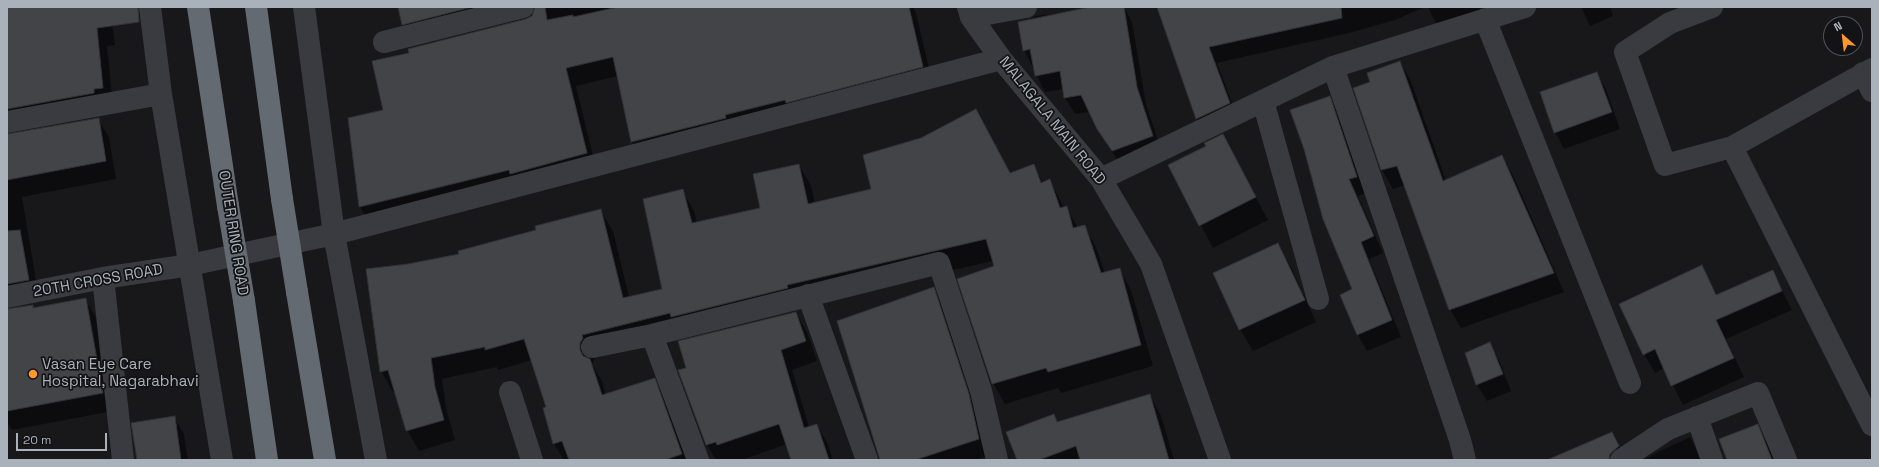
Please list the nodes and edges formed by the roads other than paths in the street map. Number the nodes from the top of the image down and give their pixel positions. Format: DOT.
graph roads {
  1 [pos="150,7"];
  2 [pos="198,7"];
  3 [pos="256,7"];
  4 [pos="304,7"];
  5 [pos="523,7"];
  6 [pos="1026,7"];
  7 [pos="1525,7"];
  8 [pos="1712,7"];
  9 [pos="970,12"];
  10 [pos="1668,15"];
  11 [pos="1485,20"];
  12 [pos="384,42"];
  13 [pos="1001,59"];
  14 [pos="1333,67"];
  15 [pos="1869,78"];
  16 [pos="161,94"];
  17 [pos="1263,101"];
  18 [pos="7,122"];
  19 [pos="1732,147"];
  20 [pos="1101,179"];
  21 [pos="334,234"];
  22 [pos="190,265"];
  23 [pos="103,278"];
  24 [pos="808,295"];
  25 [pos="7,297"];
  26 [pos="1318,299"];
  27 [pos="652,335"];
  28 [pos="592,347"];
  29 [pos="1630,383"];
  30 [pos="510,392"];
  31 [pos="1697,417"];
  32 [pos="1872,425"];
  33 [pos="123,460"];
  34 [pos="222,460"];
  35 [pos="267,460"];
  36 [pos="325,460"];
  37 [pos="376,460"];
  38 [pos="532,460"];
  39 [pos="698,460"];
  40 [pos="867,460"];
  41 [pos="997,460"];
  42 [pos="1220,460"];
  43 [pos="1465,460"];
  44 [pos="1621,460"];
  45 [pos="1712,460"];
  46 [pos="1786,460"];
  1 -- 16 [label="street"];
  2 -- 35 [label="highway, OUTER RING ROAD, bridge"];
  3 -- 36 [label="highway, bridge"];
  4 -- 21 [label="street"];
  5 -- 12 [label="street"];
  6 -- 9 [label="street"];
  7 -- 11 [label="street"];
  8 -- 10 [label="street"];
  9 -- 13 [label="street, MALAGALA MAIN ROAD"];
  10 -- 19 [label="street"];
  11 -- 14 [label="street"];
  11 -- 29 [label="street"];
  13 -- 20 [label="street, MALAGALA MAIN ROAD"];
  13 -- 21 [label="street, 20TH CROSS ROAD"];
  14 -- 17 [label="street"];
  14 -- 43 [label="street"];
  15 -- 19 [label="street"];
  16 -- 18 [label="street"];
  16 -- 22 [label="street"];
  17 -- 20 [label="street"];
  17 -- 26 [label="street"];
  19 -- 32 [label="street"];
  20 -- 42 [label="street, MALAGALA MAIN ROAD"];
  21 -- 22 [label="street, 20TH CROSS ROAD"];
  21 -- 37 [label="street"];
  22 -- 23 [label="street, 20TH CROSS ROAD"];
  22 -- 34 [label="street"];
  23 -- 25 [label="street, 20TH CROSS ROAD"];
  23 -- 33 [label="street"];
  24 -- 27 [label="street"];
  24 -- 40 [label="street"];
  24 -- 41 [label="street"];
  27 -- 28 [label="street"];
  27 -- 39 [label="street"];
  30 -- 38 [label="street"];
  31 -- 44 [label="street"];
  31 -- 45 [label="street"];
  31 -- 46 [label="street"];
}
